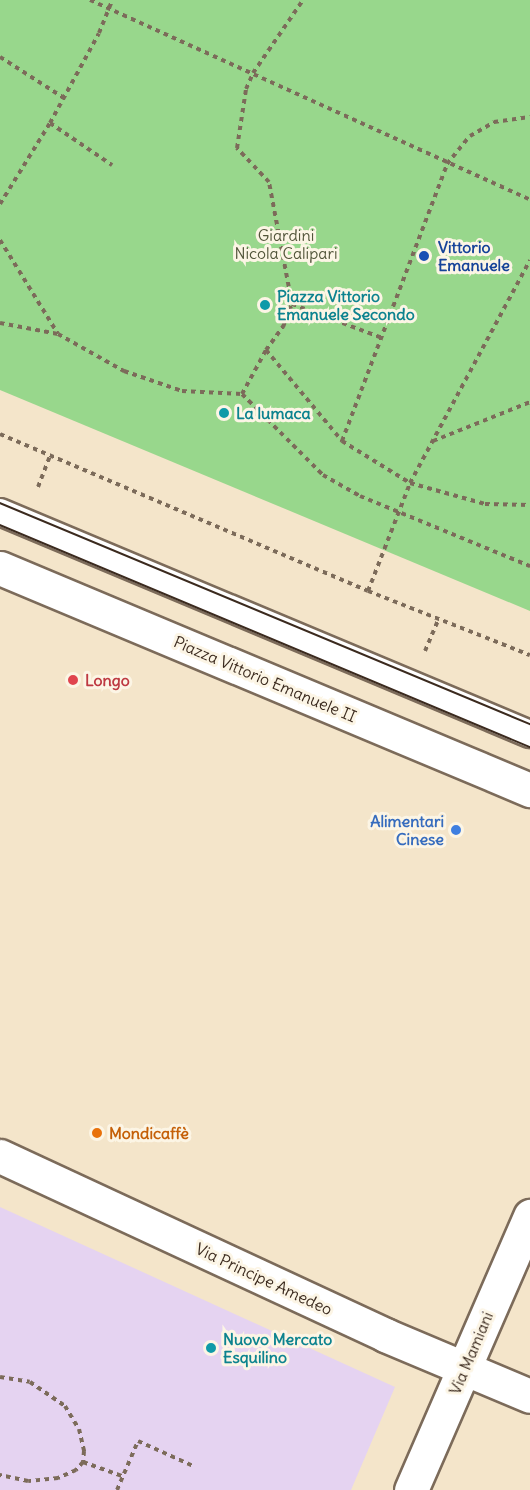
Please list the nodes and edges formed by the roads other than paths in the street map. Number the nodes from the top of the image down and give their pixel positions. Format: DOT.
graph roads {
  1 [pos="0,512"];
  2 [pos="0,568"];
  3 [pos="530,734"];
  4 [pos="530,790"];
  5 [pos="0,1156"];
  6 [pos="530,1216"];
  7 [pos="464,1368"];
  8 [pos="530,1396"];
  9 [pos="411,1490"];
  1 -- 3 [label="lane"];
  2 -- 4 [label="street, Piazza Vittorio Emanuele II"];
  5 -- 7 [label="street, Via Principe Amedeo"];
  6 -- 7 [label="street, Via Mamiani"];
  7 -- 8 [label="street, Via Principe Amedeo"];
  7 -- 9 [label="street, Via Mamiani"];
}
